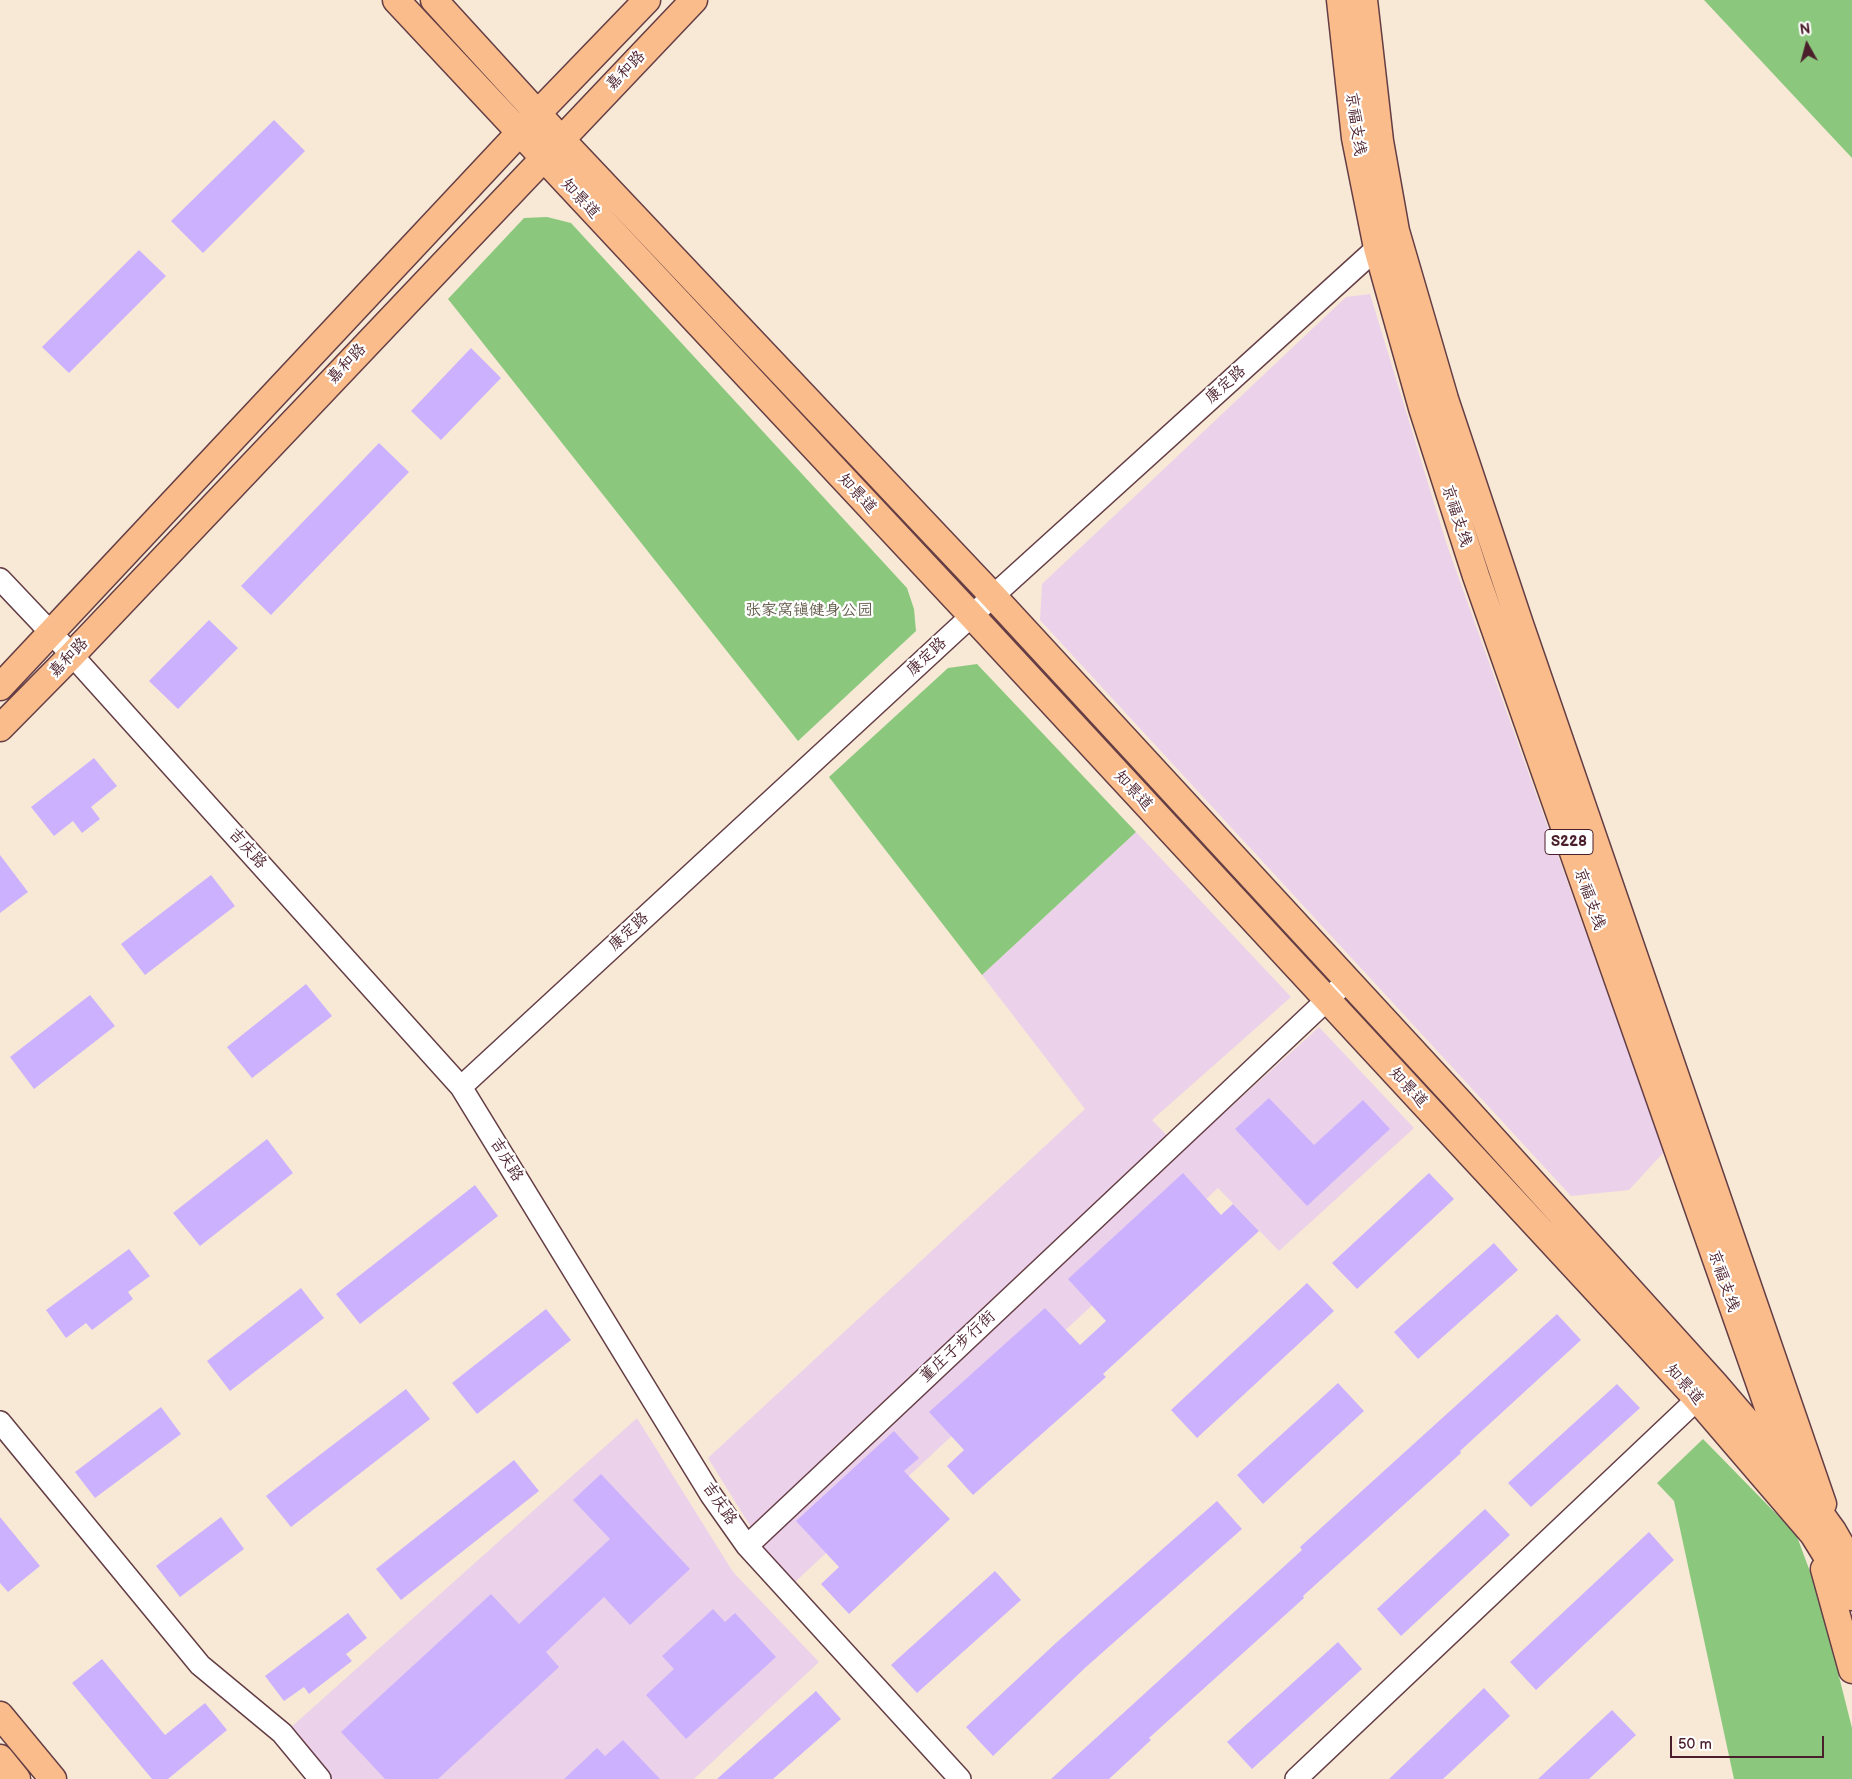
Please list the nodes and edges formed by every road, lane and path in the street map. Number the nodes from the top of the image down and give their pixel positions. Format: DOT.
graph roads {
  1 [pos="396,0"];
  2 [pos="434,0"];
  3 [pos="647,0"];
  4 [pos="694,0"];
  5 [pos="1340,0"];
  6 [pos="1364,0"];
  7 [pos="538,113"];
  8 [pos="519,133"];
  9 [pos="561,139"];
  10 [pos="542,158"];
  11 [pos="1386,240"];
  12 [pos="0,579"];
  13 [pos="993,596"];
  14 [pos="972,616"];
  15 [pos="52,634"];
  16 [pos="72,655"];
  17 [pos="0,687"];
  18 [pos="0,728"];
  19 [pos="1347,981"];
  20 [pos="1326,1000"];
  21 [pos="461,1087"];
  22 [pos="1706,1391"];
  23 [pos="0,1422"];
  24 [pos="1792,1474"];
  25 [pos="1823,1533"];
  26 [pos="747,1546"];
  27 [pos="1852,1564"];
  28 [pos="1852,1590"];
  29 [pos="1852,1597"];
  30 [pos="1852,1670"];
  31 [pos="0,1715"];
  32 [pos="0,1758"];
  33 [pos="17,1779"];
  34 [pos="53,1779"];
  35 [pos="320,1779"];
  36 [pos="960,1779"];
  37 [pos="1296,1779"];
  1 -- 8 [label="main road, 知景道"];
  2 -- 7 [label="main road, 知景道"];
  3 -- 7 [label="main road, 嘉和路"];
  4 -- 9 [label="main road, 嘉和路"];
  5 -- 11 [label="main road, 京福支线 / S228"];
  6 -- 11 [label="main road, 京福支线 / S228"];
  7 -- 8 [label="main road, 嘉和路"];
  7 -- 9 [label="main road, 知景道"];
  8 -- 10 [label="main road, 知景道"];
  8 -- 15 [label="main road, 嘉和路"];
  9 -- 10 [label="main road, 嘉和路"];
  9 -- 13 [label="main road, 知景道"];
  10 -- 14 [label="main road, 知景道"];
  10 -- 16 [label="main road, 嘉和路"];
  11 -- 13 [label="street, 康定路"];
  11 -- 24 [label="main road, 京福支线 / S228"];
  11 -- 25 [label="main road, 京福支线 / S228"];
  12 -- 15 [label="street, 吉庆路"];
  13 -- 14 [label="street, 康定路"];
  13 -- 19 [label="main road, 知景道"];
  14 -- 20 [label="main road, 知景道"];
  14 -- 21 [label="street, 康定路"];
  15 -- 16 [label="street, 吉庆路"];
  15 -- 17 [label="main road, 嘉和路"];
  16 -- 18 [label="main road, 嘉和路"];
  16 -- 21 [label="street, 吉庆路"];
  19 -- 20 [label="street, 董庄子步行街"];
  19 -- 22 [label="main road, 知景道"];
  20 -- 22 [label="main road, 知景道"];
  20 -- 26 [label="street, 董庄子步行街"];
  21 -- 26 [label="street, 吉庆路"];
  22 -- 24 [label="main road, 知景道"];
  22 -- 25 [label="main road, 知景道"];
  22 -- 37 [label="street"];
  23 -- 35 [label="street"];
  24 -- 25 [label="main road, 知景道"];
  25 -- 27 [label="main road, 知景道"];
  25 -- 28 [label="main road, 京福支线 / S228"];
  25 -- 29 [label="main road, 知景道"];
  25 -- 30 [label="main road, 京福支线 / S228"];
  26 -- 36 [label="street, 吉庆路"];
  31 -- 34 [label="main road"];
  32 -- 33 [label="main road"];
}
